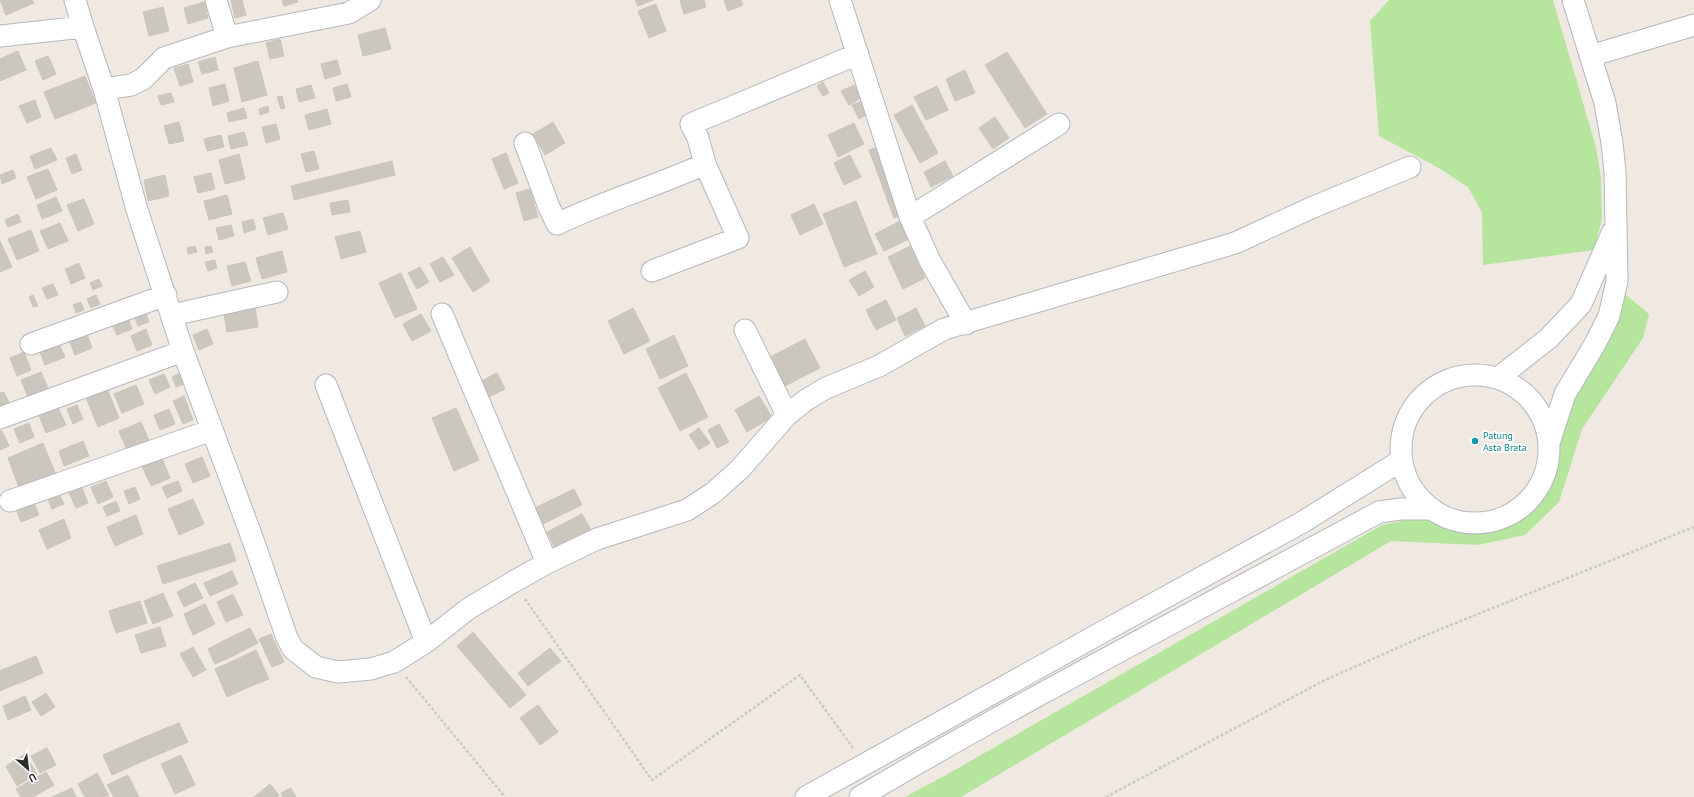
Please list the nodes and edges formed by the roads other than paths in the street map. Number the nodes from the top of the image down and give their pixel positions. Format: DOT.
graph roads {
  1 [pos="75,0"];
  2 [pos="216,0"];
  3 [pos="370,0"];
  4 [pos="840,0"];
  5 [pos="1573,0"];
  6 [pos="1694,25"];
  7 [pos="82,27"];
  8 [pos="0,36"];
  9 [pos="227,37"];
  10 [pos="858,54"];
  11 [pos="1590,56"];
  12 [pos="104,89"];
  13 [pos="1059,124"];
  14 [pos="525,143"];
  15 [pos="705,164"];
  16 [pos="1410,167"];
  17 [pos="910,217"];
  18 [pos="1616,225"];
  19 [pos="652,271"];
  20 [pos="277,292"];
  21 [pos="166,295"];
  22 [pos="442,314"];
  23 [pos="172,315"];
  24 [pos="966,324"];
  25 [pos="745,330"];
  26 [pos="31,344"];
  27 [pos="183,351"];
  28 [pos="1498,378"];
  29 [pos="326,385"];
  30 [pos="787,415"];
  31 [pos="0,418"];
  32 [pos="212,430"];
  33 [pos="1549,444"];
  34 [pos="1402,460"];
  35 [pos="10,500"];
  36 [pos="1431,509"];
  37 [pos="547,563"];
  38 [pos="426,642"];
  39 [pos="806,797"];
  40 [pos="860,797"];
  1 -- 7 [label="street"];
  2 -- 9 [label="street"];
  3 -- 9 [label="street"];
  4 -- 10 [label="street"];
  5 -- 11 [label="street"];
  6 -- 11 [label="street"];
  7 -- 8 [label="street"];
  7 -- 12 [label="street"];
  9 -- 12 [label="street"];
  10 -- 15 [label="street"];
  10 -- 17 [label="street"];
  11 -- 18 [label="street"];
  12 -- 21 [label="street"];
  13 -- 17 [label="street"];
  14 -- 15 [label="street"];
  15 -- 19 [label="street"];
  16 -- 24 [label="street"];
  17 -- 24 [label="street"];
  18 -- 28 [label="street"];
  18 -- 33 [label="street"];
  20 -- 23 [label="street"];
  21 -- 23 [label="street"];
  21 -- 26 [label="street"];
  22 -- 37 [label="street"];
  23 -- 27 [label="street"];
  24 -- 30 [label="street"];
  25 -- 30 [label="street"];
  27 -- 31 [label="street"];
  27 -- 32 [label="street"];
  28 -- 33 [label="street"];
  28 -- 34 [label="street"];
  29 -- 38 [label="street"];
  30 -- 37 [label="street"];
  32 -- 35 [label="street"];
  32 -- 38 [label="street"];
  33 -- 36 [label="street"];
  34 -- 36 [label="street"];
  34 -- 39 [label="street"];
  36 -- 40 [label="street"];
  37 -- 38 [label="street"];
}
